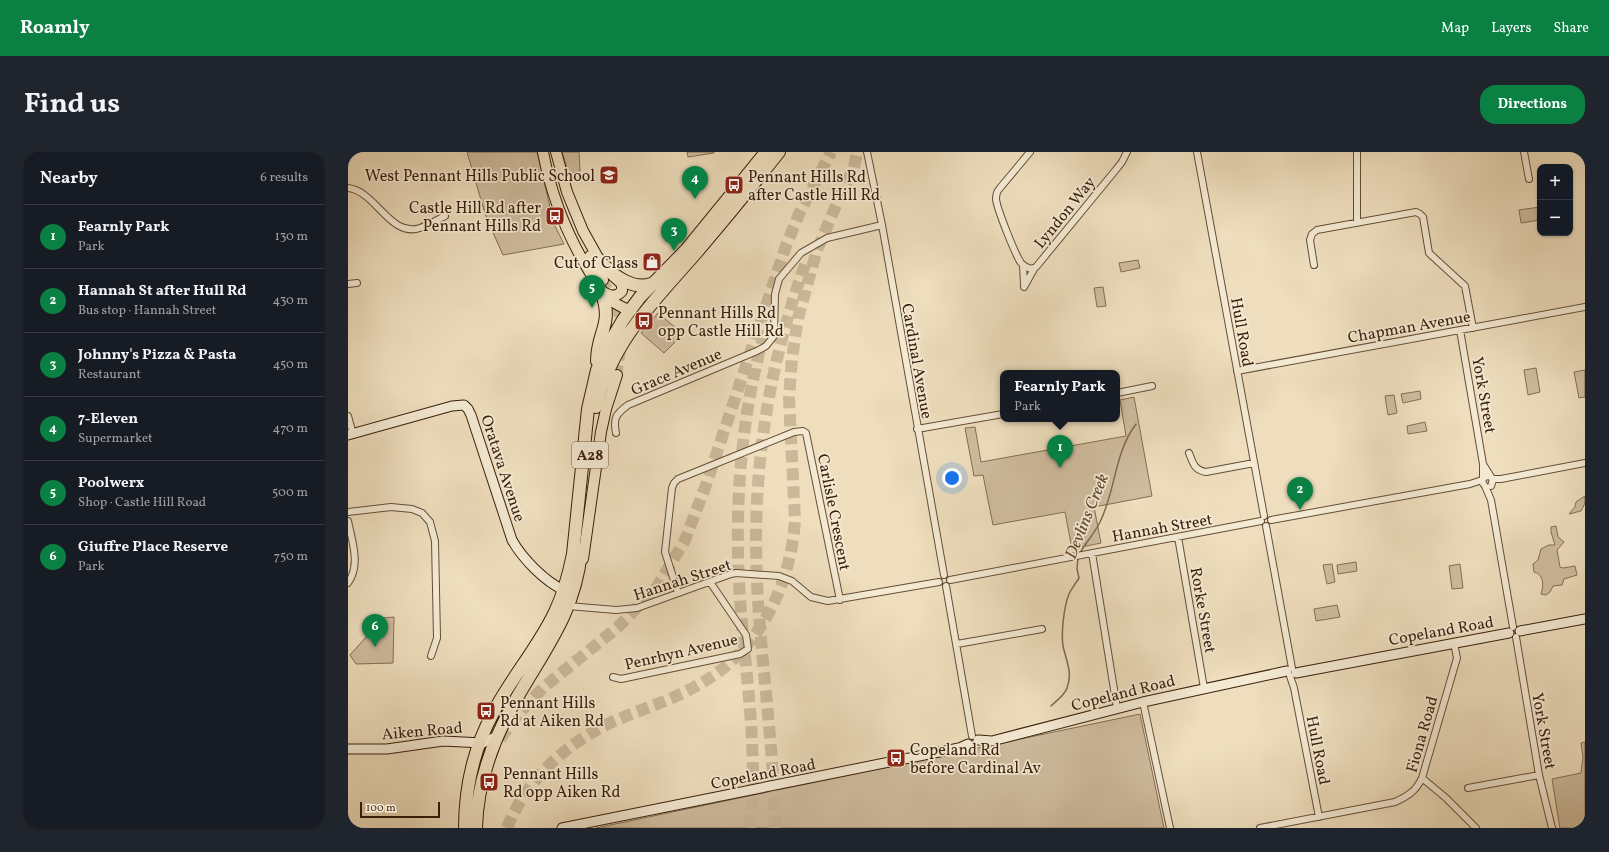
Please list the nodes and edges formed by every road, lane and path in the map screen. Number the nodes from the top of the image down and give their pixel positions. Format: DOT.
graph roads {
  1 [pos="543,152"];
  2 [pos="550,152"];
  3 [pos="556,152"];
  4 [pos="766,152"];
  5 [pos="779,152"];
  6 [pos="866,152"];
  7 [pos="1021,152"];
  8 [pos="1127,152"];
  9 [pos="1197,152"];
  10 [pos="1358,152"];
  11 [pos="1524,152"];
  12 [pos="1028,154"];
  13 [pos="1528,179"];
  14 [pos="348,188"];
  15 [pos="445,216"];
  16 [pos="1357,223"];
  17 [pos="882,225"];
  18 [pos="604,265"];
  19 [pos="1023,265"];
  20 [pos="1314,266"];
  21 [pos="1034,268"];
  22 [pos="357,283"];
  23 [pos="348,284"];
  24 [pos="652,284"];
  25 [pos="602,285"];
  26 [pos="657,295"];
  27 [pos="1585,307"];
  28 [pos="630,310"];
  29 [pos="1473,328"];
  30 [pos="1460,330"];
  31 [pos="597,370"];
  32 [pos="1237,371"];
  33 [pos="617,375"];
  34 [pos="1152,386"];
  35 [pos="1120,392"];
  36 [pos="1000,415"];
  37 [pos="348,416"];
  38 [pos="917,430"];
  39 [pos="616,433"];
  40 [pos="350,434"];
  41 [pos="1189,453"];
  42 [pos="1254,463"];
  43 [pos="1585,463"];
  44 [pos="1487,481"];
  45 [pos="348,512"];
  46 [pos="1262,519"];
  47 [pos="1271,520"];
  48 [pos="348,521"];
  49 [pos="1266,526"];
  50 [pos="1178,537"];
  51 [pos="1089,553"];
  52 [pos="578,573"];
  53 [pos="944,575"];
  54 [pos="950,580"];
  55 [pos="710,582"];
  56 [pos="939,582"];
  57 [pos="348,583"];
  58 [pos="946,586"];
  59 [pos="564,590"];
  60 [pos="678,593"];
  61 [pos="840,600"];
  62 [pos="574,607"];
  63 [pos="1585,619"];
  64 [pos="1042,629"];
  65 [pos="1515,632"];
  66 [pos="1454,643"];
  67 [pos="957,644"];
  68 [pos="431,656"];
  69 [pos="1292,672"];
  70 [pos="613,676"];
  71 [pos="1204,688"];
  72 [pos="1143,702"];
  73 [pos="1116,708"];
  74 [pos="497,736"];
  75 [pos="973,740"];
  76 [pos="480,742"];
  77 [pos="348,749"];
  78 [pos="1539,775"];
  79 [pos="1422,778"];
  80 [pos="1468,788"];
  81 [pos="1319,817"];
  82 [pos="1270,827"];
  83 [pos="466,828"];
  84 [pos="476,828"];
  85 [pos="562,828"];
  86 [pos="1170,828"];
  87 [pos="1260,828"];
  88 [pos="1476,828"];
  89 [pos="1552,828"];
  1 -- 25 [label="main road"];
  2 -- 25 [label="main road"];
  3 -- 18 [label="main road"];
  4 -- 24 [label="highway, A28"];
  5 -- 26 [label="highway, A28"];
  6 -- 17 [label="street, Cardinal Avenue"];
  7 -- 12 [label="street"];
  8 -- 21 [label="street, Lyndon Way"];
  9 -- 32 [label="street, Hull Road"];
  10 -- 16 [label="street"];
  11 -- 13 [label="street"];
  12 -- 19 [label="street, Lyndon Way"];
  14 -- 15 [label="street"];
  16 -- 20 [label="street"];
  16 -- 29 [label="street"];
  17 -- 38 [label="street, Cardinal Avenue"];
  17 -- 39 [label="street, Grace Avenue"];
  18 -- 24 [label="highway"];
  18 -- 25 [label="main road"];
  19 -- 21 [label="street, Lyndon Way"];
  19 -- 21 [label="street, Lyndon Way"];
  22 -- 23 [label="street"];
  24 -- 28 [label="highway, A28"];
  25 -- 28 [label="main road"];
  25 -- 31 [label="highway"];
  26 -- 28 [label="highway"];
  26 -- 52 [label="highway, A28"];
  27 -- 29 [label="street, Chapman Avenue"];
  28 -- 31 [label="highway, A28"];
  29 -- 30 [label="street, Chapman Avenue"];
  30 -- 32 [label="street, Chapman Avenue"];
  30 -- 44 [label="street, York Street"];
  31 -- 59 [label="highway, A28"];
  32 -- 42 [label="street, Hull Road"];
  33 -- 52 [label="main road"];
  34 -- 35 [label="street"];
  36 -- 38 [label="street"];
  37 -- 40 [label="street"];
  38 -- 53 [label="street, Cardinal Avenue"];
  40 -- 59 [label="main road, Oratava Avenue"];
  41 -- 42 [label="street"];
  42 -- 46 [label="street, Hull Road"];
  43 -- 44 [label="street"];
  44 -- 47 [label="street"];
  44 -- 65 [label="street, York Street"];
  45 -- 68 [label="street"];
  46 -- 47 [label="street"];
  46 -- 49 [label="street"];
  46 -- 50 [label="street, Hannah Street"];
  47 -- 49 [label="street"];
  48 -- 57 [label="street"];
  49 -- 69 [label="street, Hull Road"];
  50 -- 51 [label="street, Hannah Street"];
  50 -- 71 [label="street, Rorke Street"];
  51 -- 54 [label="street, Hannah Street"];
  51 -- 73 [label="street"];
  52 -- 62 [label="highway, A28"];
  53 -- 54 [label="street"];
  53 -- 56 [label="street"];
  54 -- 58 [label="street"];
  55 -- 60 [label="street, Hannah Street"];
  55 -- 61 [label="street, Hannah Street"];
  55 -- 70 [label="street, Penrhyn Avenue"];
  56 -- 58 [label="street"];
  56 -- 61 [label="street, Hannah Street"];
  58 -- 67 [label="street"];
  59 -- 76 [label="highway, A28"];
  60 -- 61 [label="street, Carlisle Crescent"];
  60 -- 62 [label="street, Hannah Street"];
  62 -- 74 [label="highway, A28"];
  63 -- 65 [label="main road, Copeland Road"];
  64 -- 67 [label="street"];
  65 -- 66 [label="main road, Copeland Road"];
  65 -- 78 [label="street, York Street"];
  66 -- 69 [label="main road, Copeland Road"];
  66 -- 79 [label="street, Fiona Road"];
  67 -- 75 [label="street"];
  69 -- 71 [label="main road, Copeland Road"];
  69 -- 81 [label="street, Hull Road"];
  71 -- 72 [label="main road, Copeland Road"];
  72 -- 73 [label="main road, Copeland Road"];
  72 -- 86 [label="street"];
  73 -- 75 [label="main road, Copeland Road"];
  74 -- 76 [label="main road, Aiken Road"];
  74 -- 84 [label="highway, A28"];
  75 -- 85 [label="main road, Copeland Road"];
  76 -- 77 [label="main road, Aiken Road"];
  76 -- 83 [label="highway, A28"];
  78 -- 80 [label="street"];
  78 -- 89 [label="street, York Street"];
  79 -- 81 [label="street, Fiona Road"];
  79 -- 88 [label="street"];
  81 -- 82 [label="street, Fiona Road"];
  82 -- 87 [label="street, Fiona Road"];
}
